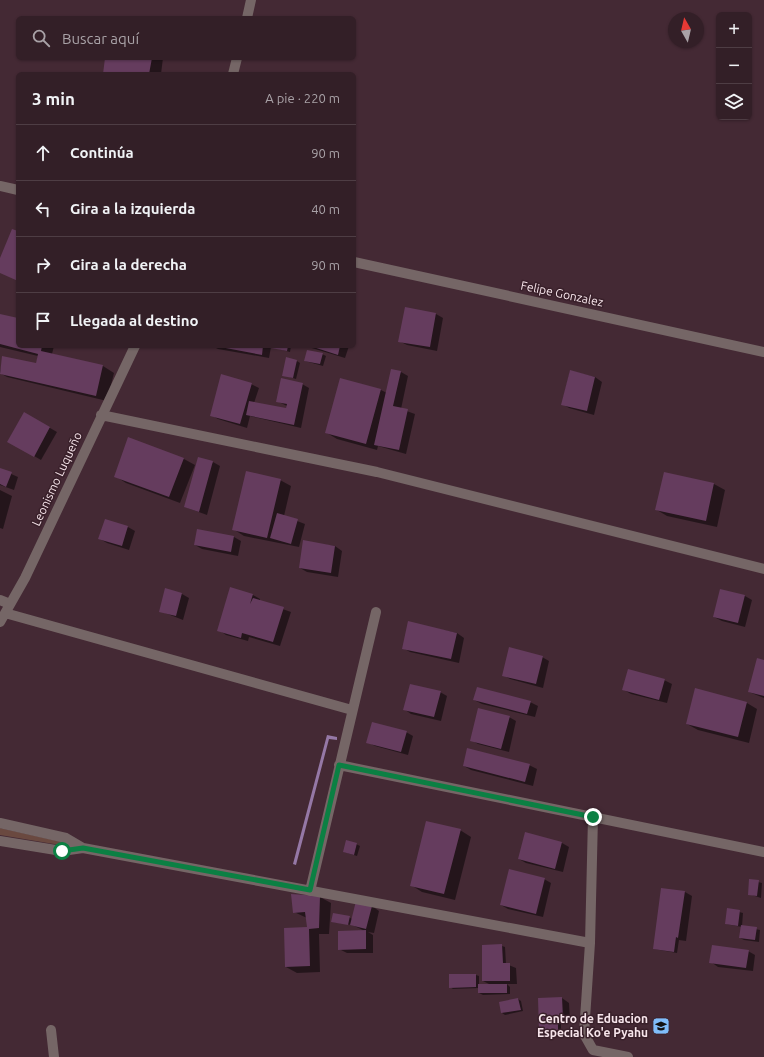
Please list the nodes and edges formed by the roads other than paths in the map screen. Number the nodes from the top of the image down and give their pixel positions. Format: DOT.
graph roads {
  1 [pos="251,0"];
  2 [pos="247,16"];
  3 [pos="236,60"];
  4 [pos="234,72"];
  5 [pos="0,186"];
  6 [pos="16,190"];
  7 [pos="356,262"];
  8 [pos="134,348"];
  9 [pos="764,352"];
  10 [pos="102,415"];
  11 [pos="764,569"];
  12 [pos="0,600"];
  13 [pos="8,608"];
  14 [pos="376,612"];
  15 [pos="0,622"];
  16 [pos="352,710"];
  17 [pos="339,765"];
  18 [pos="593,817"];
  19 [pos="0,823"];
  20 [pos="0,841"];
  21 [pos="83,848"];
  22 [pos="764,852"];
  23 [pos="310,890"];
  24 [pos="590,943"];
  25 [pos="51,1030"];
  26 [pos="54,1057"];
  27 [pos="628,1057"];
  1 -- 2 [label="street"];
  3 -- 4 [label="street"];
  5 -- 6 [label="street"];
  7 -- 9 [label="street, Felipe Gonzalez"];
  8 -- 10 [label="street, Leonismo Luqueño"];
  10 -- 11 [label="street"];
  10 -- 13 [label="street, Leonismo Luqueño"];
  12 -- 13 [label="street"];
  13 -- 15 [label="street, Leonismo Luqueño"];
  13 -- 16 [label="street"];
  14 -- 16 [label="street"];
  16 -- 17 [label="street"];
  17 -- 18 [label="street"];
  17 -- 23 [label="street"];
  18 -- 22 [label="street"];
  18 -- 24 [label="street"];
  19 -- 21 [label="street"];
  20 -- 21 [label="street"];
  21 -- 23 [label="street"];
  23 -- 24 [label="street"];
  24 -- 27 [label="street"];
  25 -- 26 [label="street"];
}
